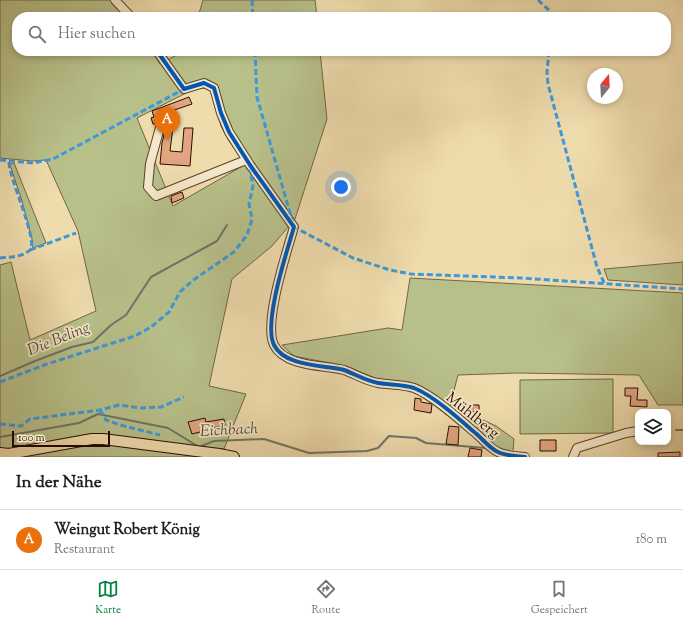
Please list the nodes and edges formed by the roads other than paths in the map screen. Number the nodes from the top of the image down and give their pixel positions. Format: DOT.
graph roads {
  1 [pos="115,0"];
  2 [pos="126,12"];
  3 [pos="161,56"];
  4 [pos="162,120"];
  5 [pos="246,160"];
  6 [pos="635,432"];
  7 [pos="0,453"];
  8 [pos="234,457"];
  9 [pos="525,457"];
  10 [pos="573,457"];
  1 -- 2 [label="street"];
  3 -- 5 [label="street"];
  4 -- 5 [label="street"];
  5 -- 9 [label="street, Mühlberg"];
  6 -- 10 [label="street"];
  7 -- 8 [label="main road"];
}
